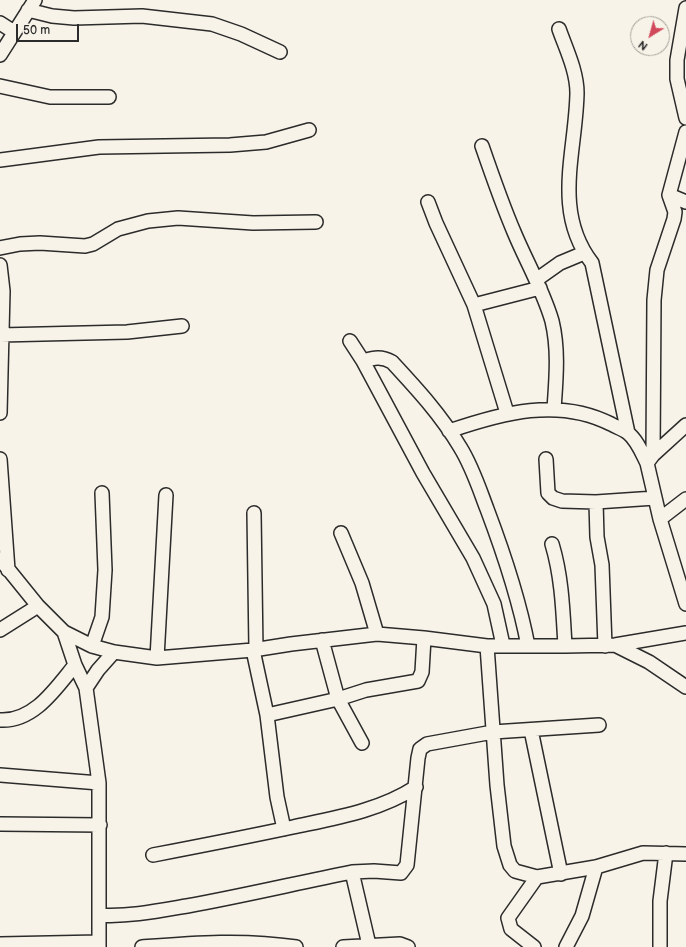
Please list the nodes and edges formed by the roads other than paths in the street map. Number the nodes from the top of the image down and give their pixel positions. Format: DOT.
graph roads {
  1 [pos="32,5"];
  2 [pos="686,8"];
  3 [pos="0,23"];
  4 [pos="559,29"];
  5 [pos="14,32"];
  6 [pos="280,52"];
  7 [pos="0,55"];
  8 [pos="0,86"];
  9 [pos="109,97"];
  10 [pos="686,118"];
  11 [pos="309,130"];
  12 [pos="686,132"];
  13 [pos="482,146"];
  14 [pos="0,160"];
  15 [pos="669,195"];
  16 [pos="428,202"];
  17 [pos="686,202"];
  18 [pos="316,222"];
  19 [pos="0,248"];
  20 [pos="584,253"];
  21 [pos="0,266"];
  22 [pos="538,284"];
  23 [pos="474,305"];
  24 [pos="182,326"];
  25 [pos="0,335"];
  26 [pos="350,341"];
  27 [pos="363,361"];
  28 [pos="0,391"];
  29 [pos="554,409"];
  30 [pos="0,413"];
  31 [pos="507,414"];
  32 [pos="686,425"];
  33 [pos="449,431"];
  34 [pos="628,433"];
  35 [pos="0,459"];
  36 [pos="546,459"];
  37 [pos="650,459"];
  38 [pos="102,492"];
  39 [pos="166,495"];
  40 [pos="655,498"];
  41 [pos="686,499"];
  42 [pos="596,502"];
  43 [pos="254,513"];
  44 [pos="660,519"];
  45 [pos="341,533"];
  46 [pos="552,544"];
  47 [pos="0,559"];
  48 [pos="8,570"];
  49 [pos="682,578"];
  50 [pos="686,604"];
  51 [pos="38,606"];
  52 [pos="0,630"];
  53 [pos="64,632"];
  54 [pos="686,633"];
  55 [pos="377,634"];
  56 [pos="424,638"];
  57 [pos="322,640"];
  58 [pos="503,645"];
  59 [pos="92,646"];
  60 [pos="487,646"];
  61 [pos="528,646"];
  62 [pos="564,646"];
  63 [pos="610,646"];
  64 [pos="255,650"];
  65 [pos="114,652"];
  66 [pos="157,658"];
  67 [pos="75,665"];
  68 [pos="686,687"];
  69 [pos="86,688"];
  70 [pos="338,699"];
  71 [pos="267,716"];
  72 [pos="0,720"];
  73 [pos="599,725"];
  74 [pos="531,730"];
  75 [pos="492,732"];
  76 [pos="362,743"];
  77 [pos="0,775"];
  78 [pos="99,783"];
  79 [pos="416,787"];
  80 [pos="0,824"];
  81 [pos="100,825"];
  82 [pos="284,829"];
  83 [pos="666,853"];
  84 [pos="153,854"];
  85 [pos="686,854"];
  86 [pos="596,866"];
  87 [pos="352,872"];
  88 [pos="561,874"];
  89 [pos="537,877"];
  90 [pos="99,915"];
  91 [pos="99,944"];
  92 [pos="215,944"];
  93 [pos="6,945"];
  94 [pos="368,945"];
  95 [pos="142,947"];
  96 [pos="296,947"];
  97 [pos="343,947"];
  98 [pos="408,947"];
  99 [pos="534,947"];
  100 [pos="566,947"];
  101 [pos="660,947"];
  1 -- 5 [label="street"];
  1 -- 6 [label="street"];
  2 -- 10 [label="street"];
  3 -- 5 [label="street"];
  4 -- 20 [label="street"];
  5 -- 7 [label="street"];
  8 -- 9 [label="street"];
  11 -- 14 [label="street"];
  12 -- 15 [label="street"];
  13 -- 22 [label="street"];
  15 -- 17 [label="street"];
  15 -- 37 [label="street"];
  16 -- 23 [label="street"];
  18 -- 19 [label="street"];
  20 -- 22 [label="street"];
  20 -- 34 [label="street"];
  21 -- 25 [label="street"];
  22 -- 23 [label="street"];
  22 -- 29 [label="street"];
  23 -- 31 [label="street"];
  24 -- 25 [label="street"];
  25 -- 28 [label="street"];
  26 -- 27 [label="street"];
  27 -- 33 [label="street"];
  27 -- 58 [label="street"];
  28 -- 30 [label="street"];
  29 -- 31 [label="street"];
  29 -- 34 [label="street"];
  31 -- 33 [label="street"];
  32 -- 37 [label="street"];
  33 -- 61 [label="street"];
  34 -- 37 [label="street"];
  35 -- 48 [label="street"];
  36 -- 42 [label="street"];
  37 -- 40 [label="street"];
  38 -- 59 [label="street"];
  39 -- 66 [label="street"];
  40 -- 42 [label="street"];
  40 -- 44 [label="street"];
  41 -- 44 [label="street"];
  42 -- 63 [label="street"];
  43 -- 64 [label="street"];
  44 -- 49 [label="street"];
  45 -- 55 [label="street"];
  46 -- 62 [label="street"];
  47 -- 48 [label="street"];
  48 -- 51 [label="street"];
  49 -- 50 [label="street"];
  51 -- 52 [label="street"];
  51 -- 53 [label="street"];
  53 -- 59 [label="street"];
  53 -- 67 [label="street"];
  54 -- 63 [label="street"];
  55 -- 56 [label="street"];
  55 -- 57 [label="street"];
  56 -- 60 [label="street"];
  56 -- 70 [label="street"];
  57 -- 64 [label="street"];
  57 -- 70 [label="street"];
  58 -- 60 [label="street"];
  58 -- 61 [label="street"];
  59 -- 65 [label="street"];
  60 -- 75 [label="street"];
  61 -- 62 [label="street"];
  62 -- 63 [label="street"];
  63 -- 68 [label="street"];
  64 -- 66 [label="street"];
  64 -- 71 [label="street"];
  65 -- 66 [label="street"];
  65 -- 69 [label="street"];
  67 -- 69 [label="street"];
  67 -- 72 [label="street"];
  69 -- 78 [label="street"];
  70 -- 71 [label="street"];
  70 -- 76 [label="street"];
  71 -- 82 [label="street"];
  73 -- 74 [label="street"];
  74 -- 75 [label="street"];
  74 -- 88 [label="street"];
  75 -- 79 [label="street"];
  75 -- 89 [label="street"];
  77 -- 78 [label="street"];
  78 -- 81 [label="street"];
  79 -- 82 [label="street"];
  79 -- 87 [label="street"];
  80 -- 81 [label="street"];
  81 -- 90 [label="street"];
  82 -- 84 [label="street"];
  83 -- 85 [label="street"];
  83 -- 86 [label="street"];
  83 -- 101 [label="street"];
  86 -- 88 [label="street"];
  86 -- 100 [label="street"];
  87 -- 90 [label="street"];
  87 -- 94 [label="street"];
  88 -- 89 [label="street"];
  89 -- 99 [label="street"];
  90 -- 91 [label="street"];
  91 -- 93 [label="street"];
  92 -- 95 [label="street"];
  92 -- 96 [label="street"];
  94 -- 97 [label="street"];
  94 -- 98 [label="street"];
}
